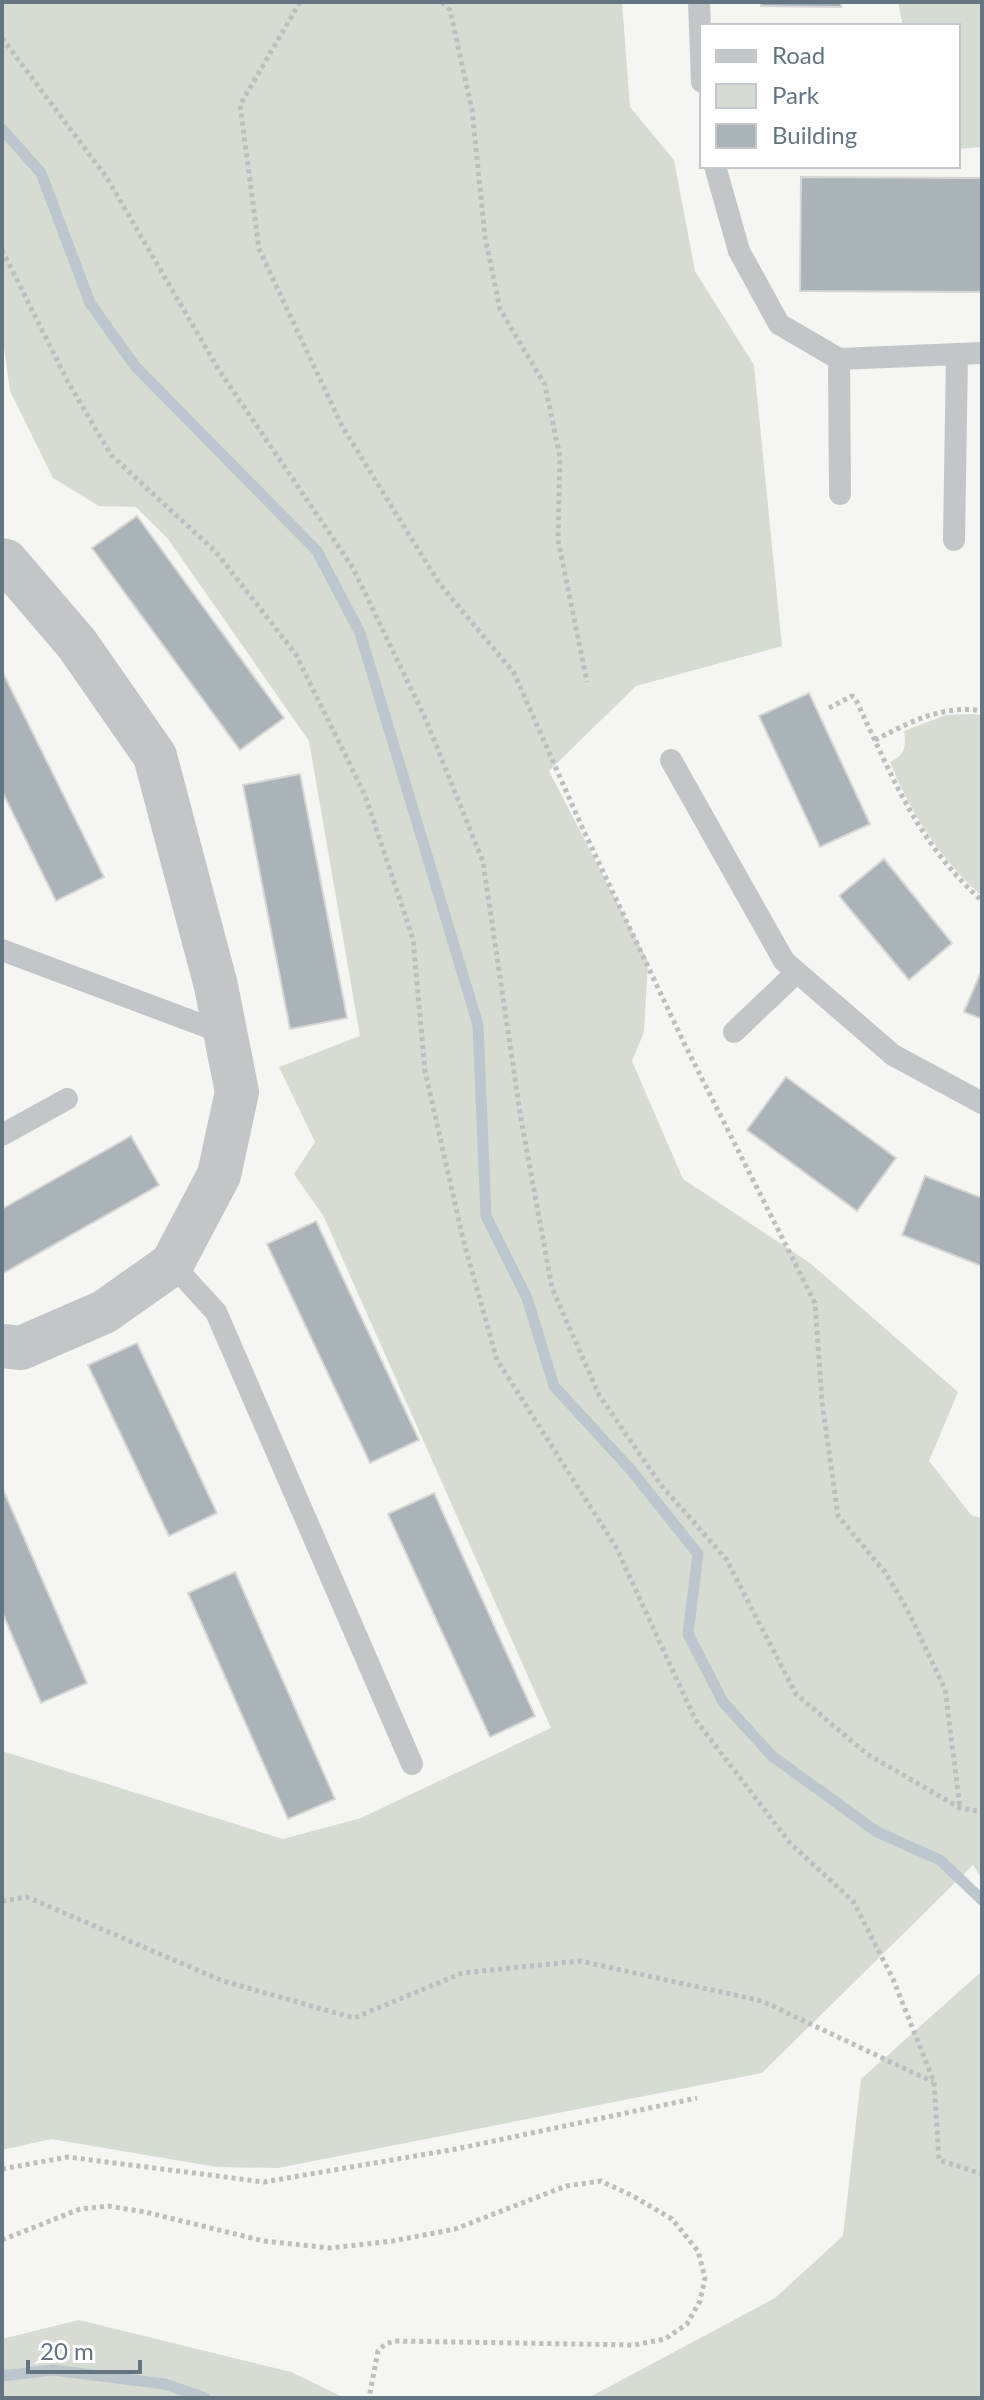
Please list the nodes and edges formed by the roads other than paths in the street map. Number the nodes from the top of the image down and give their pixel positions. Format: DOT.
graph roads {
  1 [pos="699,2"];
  2 [pos="700,29"];
  3 [pos="716,168"];
  4 [pos="982,353"];
  5 [pos="957,354"];
  6 [pos="839,359"];
  7 [pos="840,494"];
  8 [pos="954,540"];
  9 [pos="2,560"];
  10 [pos="671,760"];
  11 [pos="2,950"];
  12 [pos="797,972"];
  13 [pos="734,1032"];
  14 [pos="226,1034"];
  15 [pos="67,1099"];
  16 [pos="982,1103"];
  17 [pos="2,1135"];
  18 [pos="172,1264"];
  19 [pos="2,1346"];
  20 [pos="412,1764"];
  1 -- 2 [label="lane"];
  3 -- 6 [label="lane"];
  4 -- 5 [label="lane"];
  5 -- 6 [label="lane"];
  5 -- 8 [label="lane"];
  6 -- 7 [label="lane"];
  9 -- 14 [label="street"];
  10 -- 12 [label="lane"];
  11 -- 14 [label="lane"];
  12 -- 13 [label="lane"];
  12 -- 16 [label="lane"];
  14 -- 18 [label="street"];
  15 -- 17 [label="lane"];
  18 -- 19 [label="street"];
  18 -- 20 [label="lane"];
}
